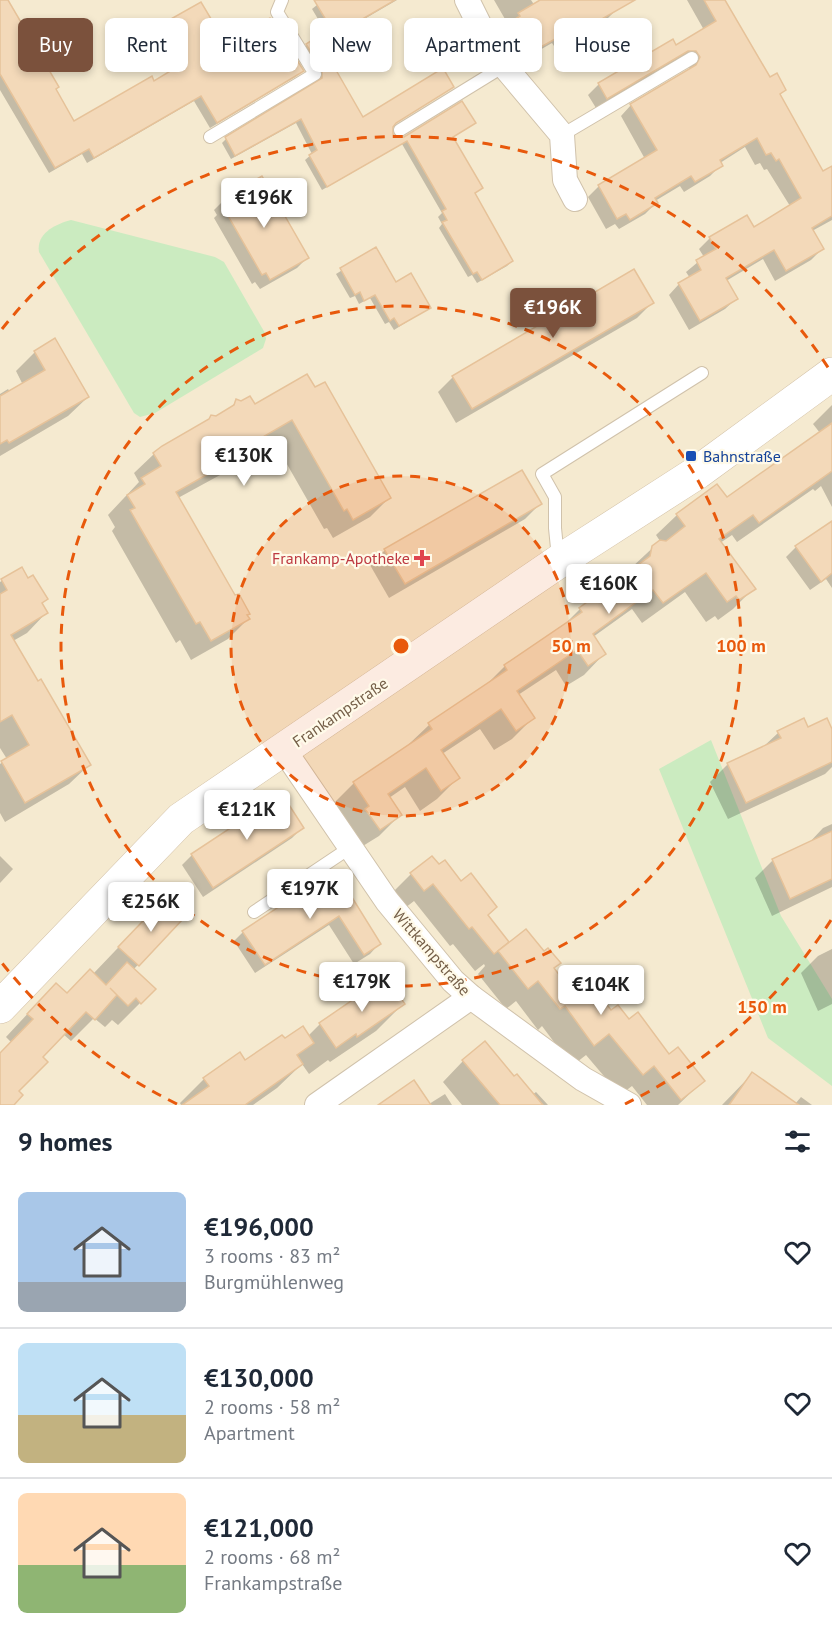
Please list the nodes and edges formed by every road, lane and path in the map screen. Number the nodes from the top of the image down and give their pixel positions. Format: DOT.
graph roads {
  1 [pos="282,0"];
  2 [pos="467,0"];
  3 [pos="476,18"];
  4 [pos="692,58"];
  5 [pos="494,72"];
  6 [pos="509,72"];
  7 [pos="400,130"];
  8 [pos="562,135"];
  9 [pos="210,137"];
  10 [pos="575,199"];
  11 [pos="702,373"];
  12 [pos="832,374"];
  13 [pos="558,562"];
  14 [pos="284,750"];
  15 [pos="351,847"];
  16 [pos="254,912"];
  17 [pos="471,997"];
  18 [pos="0,1007"];
  19 [pos="317,1105"];
  20 [pos="629,1105"];
  1 -- 9 [label="lane"];
  2 -- 3 [label="street"];
  4 -- 8 [label="lane"];
  5 -- 7 [label="lane"];
  6 -- 8 [label="street"];
  8 -- 10 [label="street"];
  11 -- 13 [label="lane"];
  12 -- 13 [label="street, Frankampstraße"];
  13 -- 14 [label="street, Frankampstraße"];
  14 -- 15 [label="street, Wittkampstraße"];
  14 -- 18 [label="street, Frankampstraße"];
  15 -- 16 [label="lane"];
  15 -- 17 [label="street, Wittkampstraße"];
  17 -- 19 [label="street"];
  17 -- 20 [label="street, Wittkampstraße"];
}
